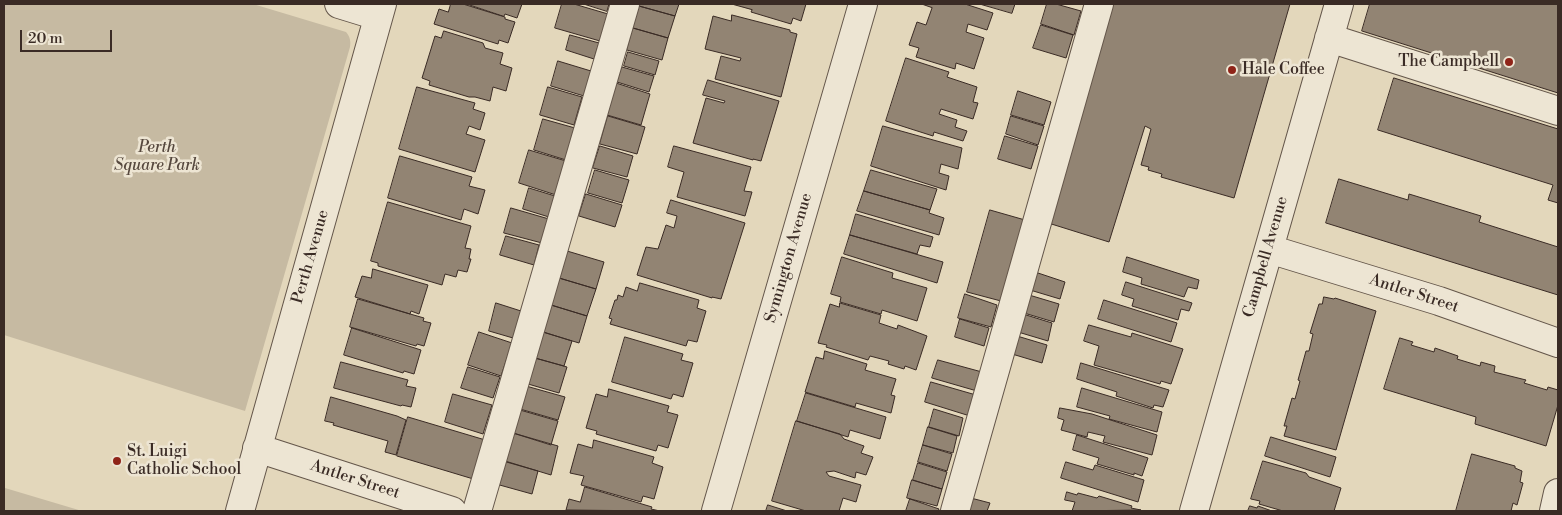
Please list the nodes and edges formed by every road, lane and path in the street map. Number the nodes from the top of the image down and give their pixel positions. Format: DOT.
graph roads {
  1 [pos="339,4"];
  2 [pos="625,4"];
  3 [pos="863,4"];
  4 [pos="1099,4"];
  5 [pos="1339,4"];
  6 [pos="380,10"];
  7 [pos="1330,38"];
  8 [pos="1558,111"];
  9 [pos="1269,248"];
  10 [pos="1558,343"];
  11 [pos="257,448"];
  12 [pos="1558,493"];
  13 [pos="240,511"];
  14 [pos="452,511"];
  15 [pos="477,511"];
  16 [pos="716,511"];
  17 [pos="955,511"];
  18 [pos="1194,511"];
  19 [pos="1554,511"];
  1 -- 6 [label="street"];
  2 -- 15 [label="street"];
  3 -- 16 [label="street, Symington Avenue"];
  4 -- 17 [label="street"];
  5 -- 7 [label="street, Campbell Avenue"];
  6 -- 11 [label="street, Perth Avenue"];
  7 -- 8 [label="street"];
  7 -- 9 [label="street, Campbell Avenue"];
  9 -- 10 [label="street, Antler Street"];
  9 -- 18 [label="street, Campbell Avenue"];
  11 -- 13 [label="street, Perth Avenue"];
  11 -- 14 [label="street, Antler Street"];
  12 -- 19 [label="street"];
}
